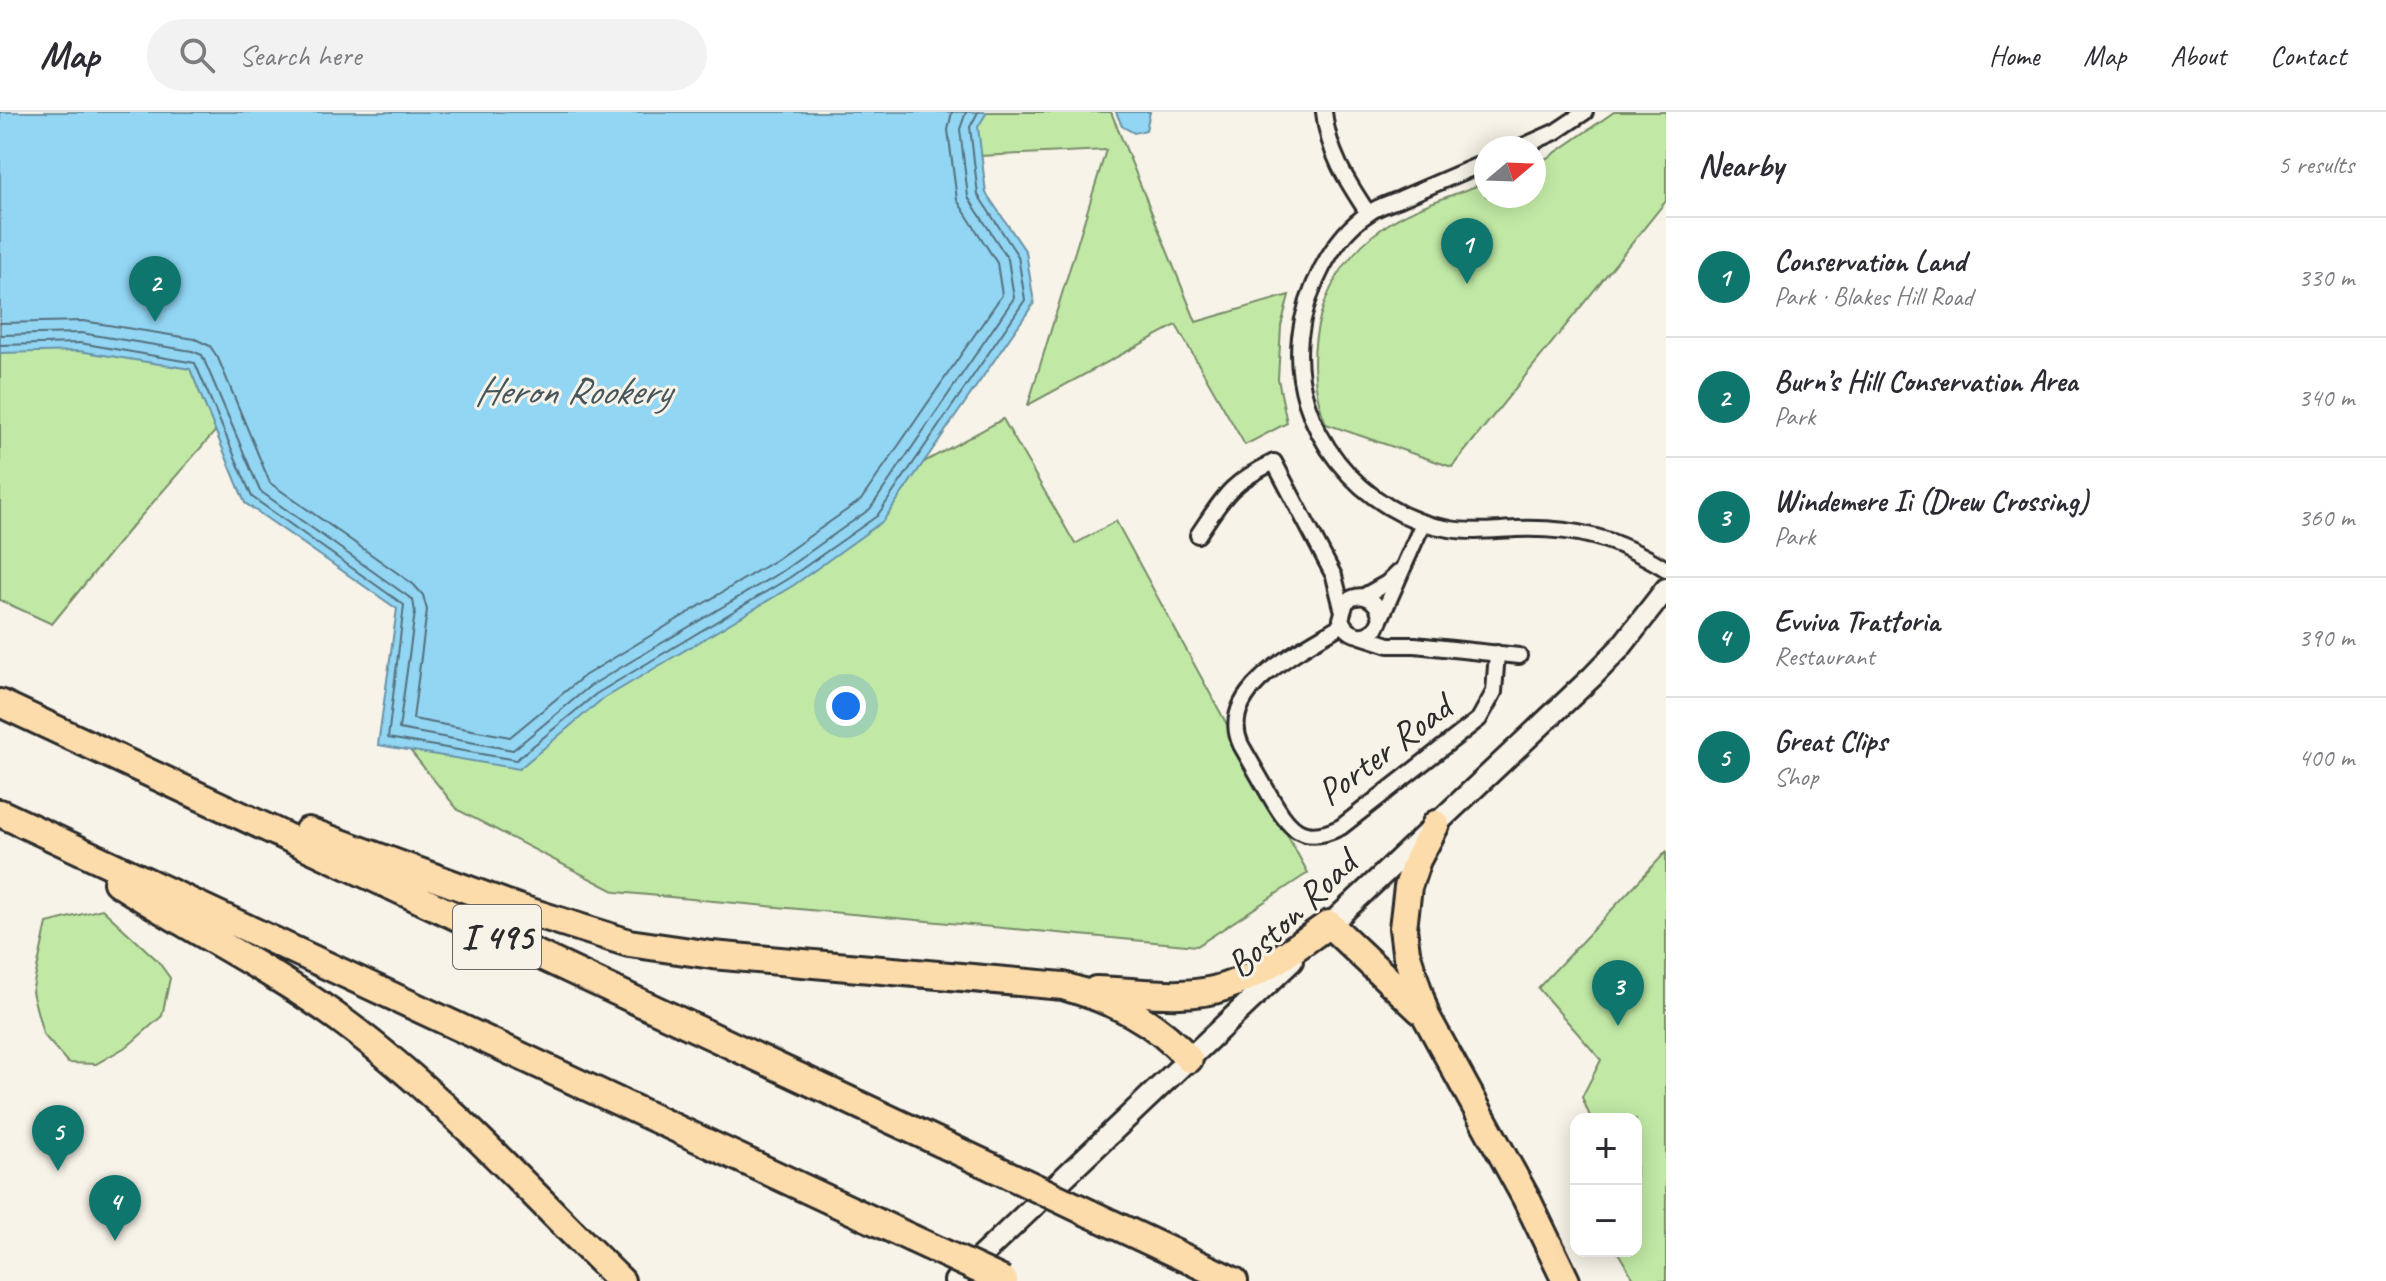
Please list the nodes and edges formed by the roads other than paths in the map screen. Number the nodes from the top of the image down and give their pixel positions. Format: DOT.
graph roads {
  1 [pos="1324,112"];
  2 [pos="1585,112"];
  3 [pos="1545,136"];
  4 [pos="1474,167"];
  5 [pos="1368,213"];
  6 [pos="1423,523"];
  7 [pos="1198,535"];
  8 [pos="1401,569"];
  9 [pos="1666,569"];
  10 [pos="1334,576"];
  11 [pos="1666,589"];
  12 [pos="1361,596"];
  13 [pos="1342,608"];
  14 [pos="1380,618"];
  15 [pos="1343,624"];
  16 [pos="1361,636"];
  17 [pos="1415,645"];
  18 [pos="1497,653"];
  19 [pos="1519,656"];
  20 [pos="0,703"];
  21 [pos="183,789"];
  22 [pos="0,813"];
  23 [pos="1436,824"];
  24 [pos="33,829"];
  25 [pos="1329,924"];
  26 [pos="1074,989"];
  27 [pos="1426,1016"];
  28 [pos="1189,1059"];
  29 [pos="621,1281"];
  30 [pos="955,1281"];
  31 [pos="1004,1281"];
  32 [pos="1234,1281"];
  33 [pos="1566,1281"];
  1 -- 5 [label="street"];
  2 -- 3 [label="street"];
  4 -- 5 [label="street"];
  5 -- 6 [label="street"];
  6 -- 8 [label="street"];
  6 -- 9 [label="street"];
  7 -- 10 [label="street"];
  8 -- 12 [label="street"];
  8 -- 14 [label="street"];
  10 -- 12 [label="street"];
  10 -- 13 [label="street"];
  11 -- 23 [label="main road, Boston Road"];
  12 -- 13 [label="street"];
  12 -- 14 [label="street"];
  13 -- 15 [label="street"];
  14 -- 16 [label="street"];
  14 -- 17 [label="street"];
  15 -- 16 [label="street"];
  15 -- 18 [label="street, Porter Road"];
  16 -- 17 [label="street"];
  17 -- 18 [label="street"];
  18 -- 19 [label="street"];
  20 -- 21 [label="highway, I 495"];
  21 -- 26 [label="highway"];
  21 -- 32 [label="highway, I 495, bridge"];
  22 -- 24 [label="highway, I 495"];
  23 -- 25 [label="main road, Boston Road"];
  23 -- 27 [label="highway"];
  24 -- 29 [label="highway"];
  24 -- 31 [label="highway, I 495, bridge"];
  25 -- 26 [label="highway"];
  25 -- 27 [label="highway"];
  25 -- 28 [label="main road, Boston Road"];
  26 -- 28 [label="highway"];
  27 -- 33 [label="highway"];
  28 -- 30 [label="main road, Boston Road"];
}
